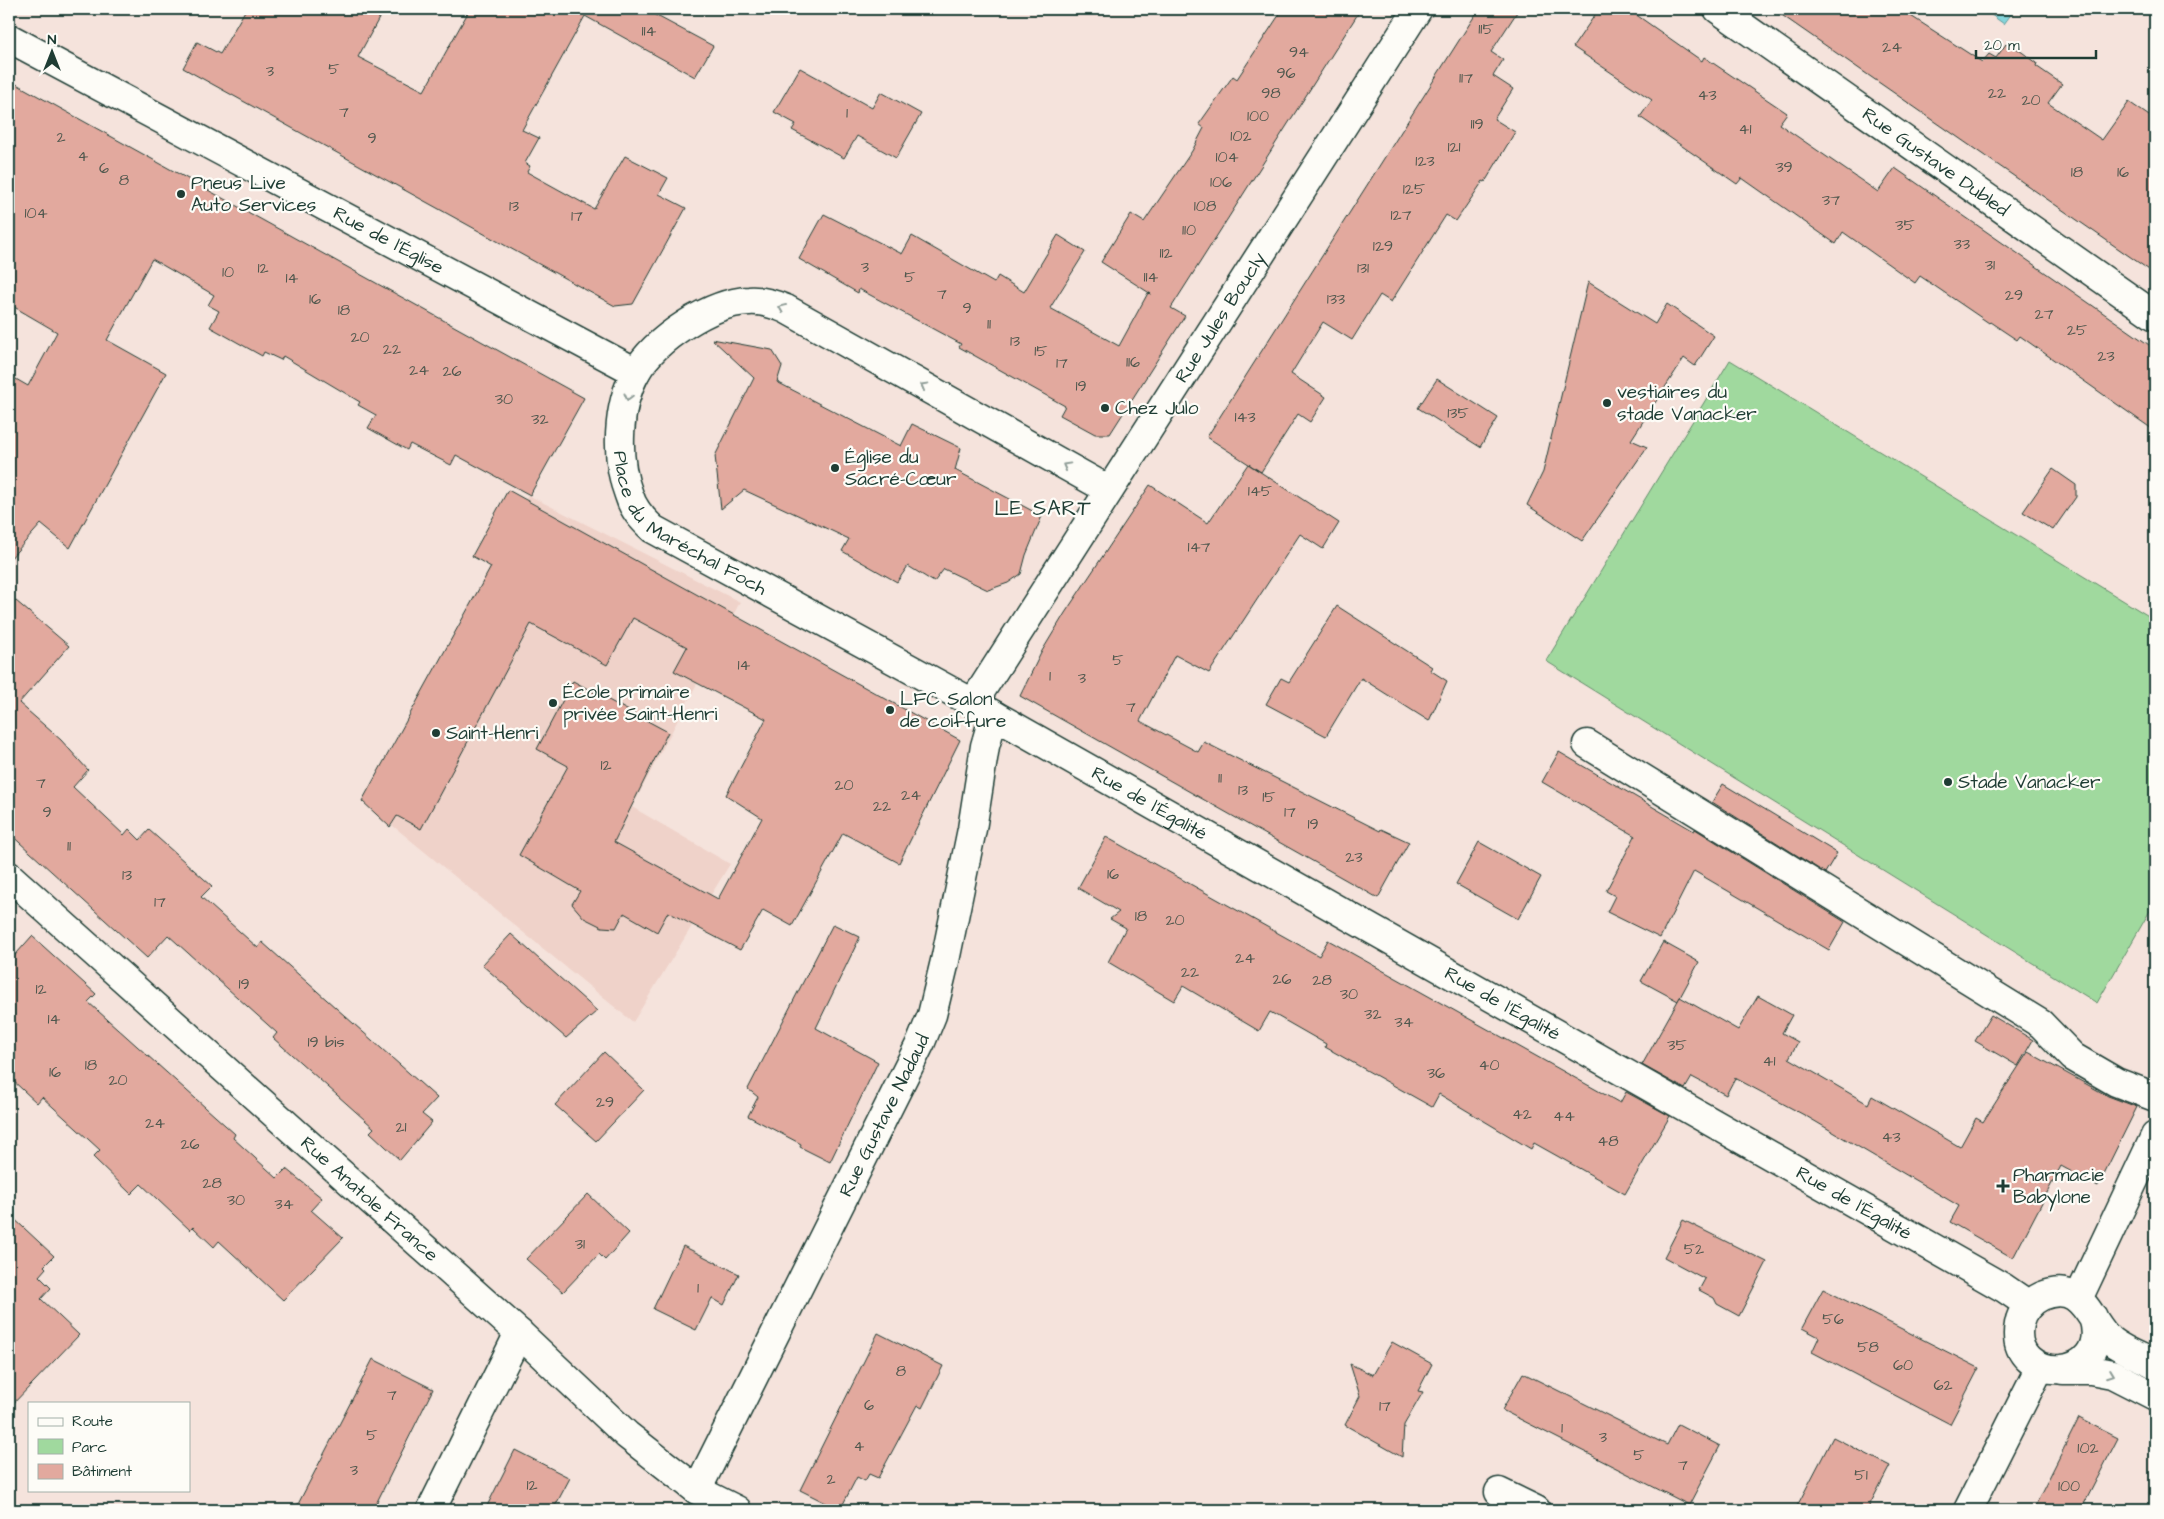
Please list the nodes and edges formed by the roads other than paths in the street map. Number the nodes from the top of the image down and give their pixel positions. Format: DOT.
graph roads {
  1 [pos="1418,9"];
  2 [pos="1718,9"];
  3 [pos="9,38"];
  4 [pos="2155,316"];
  5 [pos="636,372"];
  6 [pos="1108,490"];
  7 [pos="984,709"];
  8 [pos="1587,744"];
  9 [pos="9,876"];
  10 [pos="2155,1098"];
  11 [pos="2155,1136"];
  12 [pos="2029,1305"];
  13 [pos="2085,1308"];
  14 [pos="520,1333"];
  15 [pos="2155,1364"];
  16 [pos="2052,1369"];
  17 [pos="2155,1396"];
  18 [pos="697,1490"];
  19 [pos="1499,1492"];
  20 [pos="431,1510"];
  21 [pos="737,1510"];
  22 [pos="1536,1510"];
  23 [pos="1968,1510"];
  1 -- 6 [label="street, Rue Jules Boucly"];
  2 -- 4 [label="street, Rue Gustave Dubled"];
  3 -- 5 [label="street, Rue de l'Église"];
  6 -- 5 [label="street, Place du Maréchal Foch, one-way"];
  5 -- 7 [label="street, Place du Maréchal Foch, one-way"];
  6 -- 7 [label="street, Rue Jules Boucly"];
  7 -- 12 [label="street, Rue de l'Égalité"];
  7 -- 18 [label="street, Rue Gustave Nadaud"];
  8 -- 10 [label="street"];
  9 -- 14 [label="street, Rue Anatole France"];
  11 -- 13 [label="street"];
  12 -- 13 [label="street"];
  12 -- 16 [label="street"];
  13 -- 15 [label="street"];
  13 -- 16 [label="street"];
  14 -- 18 [label="street, Rue Anatole France"];
  14 -- 20 [label="street"];
  16 -- 17 [label="street, one-way"];
  16 -- 23 [label="street"];
  18 -- 21 [label="street, Rue Anatole France"];
  19 -- 22 [label="street"];
}
